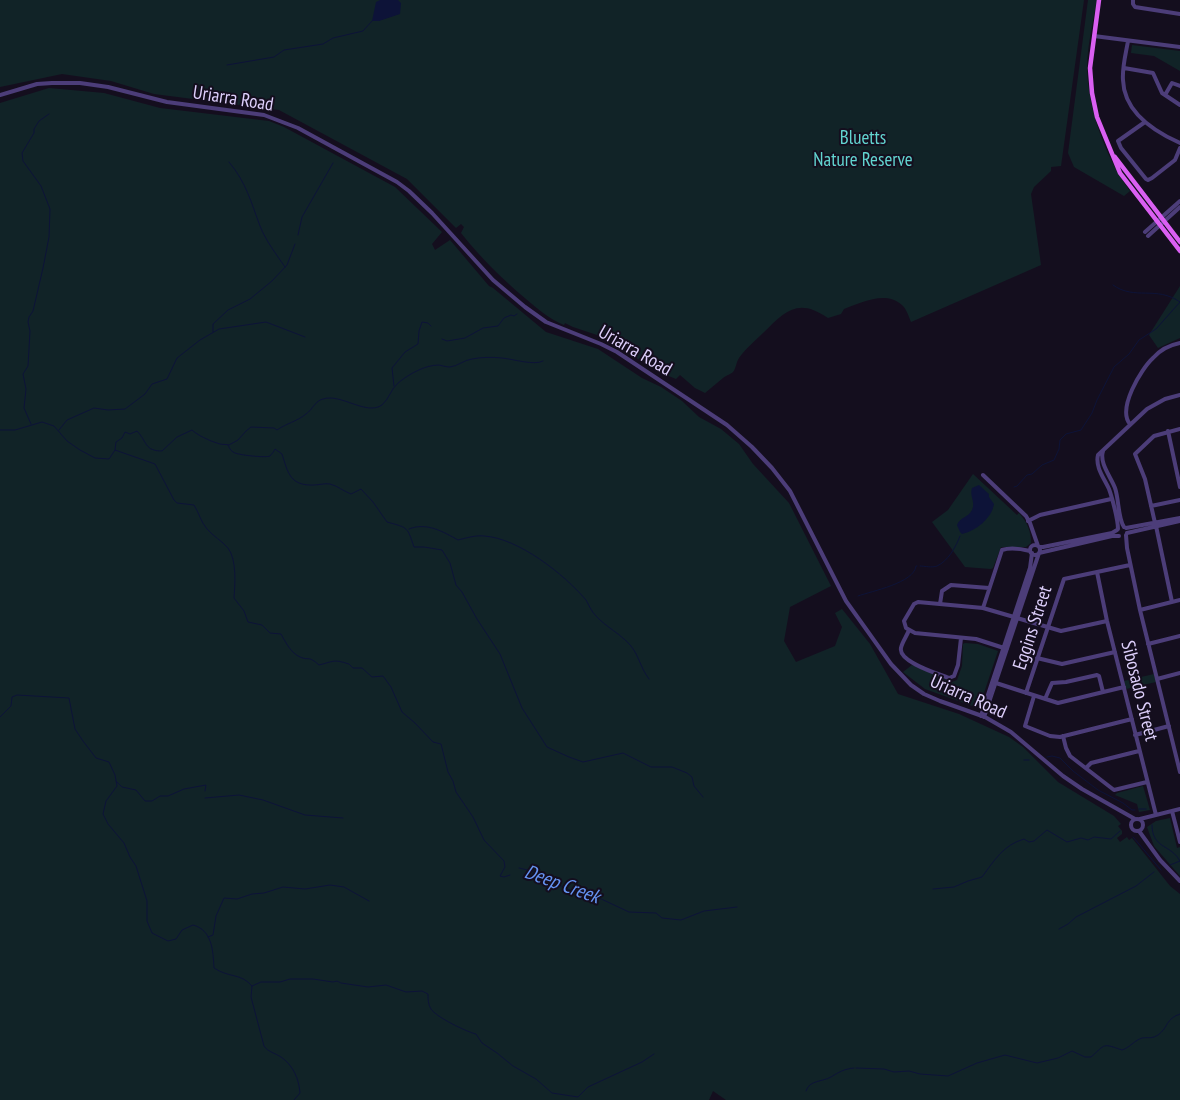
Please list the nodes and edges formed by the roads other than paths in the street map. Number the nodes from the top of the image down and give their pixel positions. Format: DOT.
graph roads {
  1 [pos="1099,0"];
  2 [pos="1133,0"];
  3 [pos="1180,14"];
  4 [pos="1094,36"];
  5 [pos="1128,41"];
  6 [pos="1180,48"];
  7 [pos="1124,68"];
  8 [pos="1180,86"];
  9 [pos="0,95"];
  10 [pos="1164,95"];
  11 [pos="1180,105"];
  12 [pos="1145,122"];
  13 [pos="1180,143"];
  14 [pos="1180,148"];
  15 [pos="1180,202"];
  16 [pos="1180,207"];
  17 [pos="1161,221"];
  18 [pos="1146,234"];
  19 [pos="1180,242"];
  20 [pos="1180,250"];
  21 [pos="1180,343"];
  22 [pos="1180,395"];
  23 [pos="1130,424"];
  24 [pos="1180,429"];
  25 [pos="1168,431"];
  26 [pos="1104,449"];
  27 [pos="1102,460"];
  28 [pos="1097,461"];
  29 [pos="983,475"];
  30 [pos="1180,487"];
  31 [pos="1112,499"];
  32 [pos="1180,500"];
  33 [pos="1151,506"];
  34 [pos="1180,520"];
  35 [pos="1028,521"];
  36 [pos="1156,525"];
  37 [pos="1125,528"];
  38 [pos="1117,529"];
  39 [pos="1127,534"];
  40 [pos="1034,536"];
  41 [pos="1120,537"];
  42 [pos="1038,546"];
  43 [pos="1127,548"];
  44 [pos="1031,549"];
  45 [pos="1039,553"];
  46 [pos="1130,565"];
  47 [pos="1097,572"];
  48 [pos="989,588"];
  49 [pos="1180,600"];
  50 [pos="1172,602"];
  51 [pos="940,604"];
  52 [pos="983,608"];
  53 [pos="1140,610"];
  54 [pos="1016,618"];
  55 [pos="1107,621"];
  56 [pos="1047,628"];
  57 [pos="909,630"];
  58 [pos="1180,636"];
  59 [pos="961,638"];
  60 [pos="1148,644"];
  61 [pos="1006,648"];
  62 [pos="1115,652"];
  63 [pos="1038,658"];
  64 [pos="1180,673"];
  65 [pos="1157,679"];
  66 [pos="994,683"];
  67 [pos="1124,687"];
  68 [pos="1103,692"];
  69 [pos="1026,693"];
  70 [pos="1034,696"];
  71 [pos="1045,699"];
  72 [pos="983,716"];
  73 [pos="1132,719"];
  74 [pos="1169,726"];
  75 [pos="1135,735"];
  76 [pos="1063,736"];
  77 [pos="1179,742"];
  78 [pos="1173,744"];
  79 [pos="1139,751"];
  80 [pos="1086,768"];
  81 [pos="1180,772"];
  82 [pos="1147,782"];
  83 [pos="1180,809"];
  84 [pos="1172,811"];
  85 [pos="1122,812"];
  86 [pos="1154,816"];
  87 [pos="1137,819"];
  88 [pos="1144,823"];
  89 [pos="1131,824"];
  90 [pos="1141,830"];
  91 [pos="1180,842"];
  92 [pos="1180,881"];
  1 -- 4 [label="main road"];
  2 -- 3 [label="street"];
  4 -- 5 [label="street"];
  4 -- 17 [label="main road"];
  5 -- 6 [label="street"];
  5 -- 7 [label="street"];
  7 -- 10 [label="street"];
  7 -- 12 [label="street"];
  8 -- 10 [label="street"];
  9 -- 72 [label="street, Uriarra Road"];
  10 -- 11 [label="street"];
  12 -- 13 [label="street"];
  12 -- 14 [label="street"];
  15 -- 17 [label="street"];
  16 -- 17 [label="street"];
  17 -- 18 [label="street"];
  17 -- 19 [label="main road"];
  17 -- 20 [label="main road"];
  21 -- 23 [label="street"];
  22 -- 23 [label="street"];
  23 -- 26 [label="street"];
  24 -- 25 [label="street"];
  25 -- 30 [label="street"];
  25 -- 33 [label="street"];
  26 -- 27 [label="street"];
  26 -- 28 [label="street"];
  27 -- 28 [label="street"];
  27 -- 37 [label="street"];
  28 -- 31 [label="street"];
  29 -- 35 [label="street"];
  31 -- 35 [label="street"];
  31 -- 38 [label="street"];
  32 -- 33 [label="street"];
  33 -- 36 [label="street"];
  34 -- 36 [label="street"];
  35 -- 40 [label="street"];
  36 -- 37 [label="street"];
  36 -- 39 [label="street"];
  36 -- 50 [label="street"];
  37 -- 38 [label="street"];
  37 -- 39 [label="street"];
  38 -- 41 [label="street"];
  38 -- 42 [label="street"];
  39 -- 41 [label="street"];
  39 -- 43 [label="street"];
  40 -- 42 [label="street"];
  40 -- 44 [label="street"];
  41 -- 43 [label="street"];
  41 -- 45 [label="street"];
  42 -- 44 [label="street"];
  42 -- 45 [label="street"];
  43 -- 46 [label="street"];
  44 -- 45 [label="street"];
  44 -- 48 [label="street"];
  44 -- 54 [label="street"];
  45 -- 54 [label="street"];
  46 -- 47 [label="street, Eggins Street"];
  46 -- 53 [label="street"];
  47 -- 55 [label="street, Sibosado Street"];
  47 -- 56 [label="street, Eggins Street"];
  48 -- 51 [label="street"];
  48 -- 52 [label="street"];
  49 -- 50 [label="street"];
  50 -- 53 [label="street"];
  51 -- 52 [label="street"];
  51 -- 57 [label="street"];
  52 -- 54 [label="street"];
  53 -- 60 [label="street"];
  54 -- 56 [label="street"];
  54 -- 61 [label="street"];
  55 -- 56 [label="street"];
  55 -- 62 [label="street, Sibosado Street"];
  56 -- 63 [label="street, Eggins Street"];
  57 -- 59 [label="street"];
  57 -- 59 [label="street"];
  58 -- 60 [label="street"];
  59 -- 61 [label="street"];
  60 -- 65 [label="street"];
  61 -- 66 [label="street"];
  62 -- 63 [label="street"];
  62 -- 67 [label="street, Sibosado Street"];
  63 -- 69 [label="street, Eggins Street"];
  64 -- 65 [label="street"];
  65 -- 74 [label="street"];
  66 -- 69 [label="street"];
  66 -- 72 [label="street"];
  67 -- 68 [label="street"];
  67 -- 73 [label="street, Sibosado Street"];
  68 -- 71 [label="street"];
  68 -- 71 [label="street"];
  69 -- 70 [label="street"];
  70 -- 71 [label="street"];
  70 -- 76 [label="street"];
  72 -- 85 [label="street, Uriarra Road"];
  73 -- 75 [label="street, Sibosado Street"];
  73 -- 76 [label="street"];
  74 -- 75 [label="street"];
  74 -- 78 [label="street"];
  75 -- 79 [label="street, Sibosado Street"];
  76 -- 80 [label="street"];
  77 -- 78 [label="street"];
  78 -- 81 [label="street"];
  79 -- 80 [label="street"];
  79 -- 82 [label="street, Sibosado Street"];
  80 -- 82 [label="street"];
  82 -- 86 [label="street, Sibosado Street"];
  83 -- 84 [label="street"];
  84 -- 86 [label="street"];
  84 -- 91 [label="street"];
  85 -- 87 [label="street, Uriarra Road"];
  85 -- 89 [label="street, Uriarra Road"];
  86 -- 87 [label="street"];
  86 -- 88 [label="street"];
  87 -- 88 [label="street, Uriarra Road"];
  87 -- 89 [label="street"];
  88 -- 90 [label="street"];
  89 -- 90 [label="street, Uriarra Road"];
  90 -- 92 [label="street"];
}
